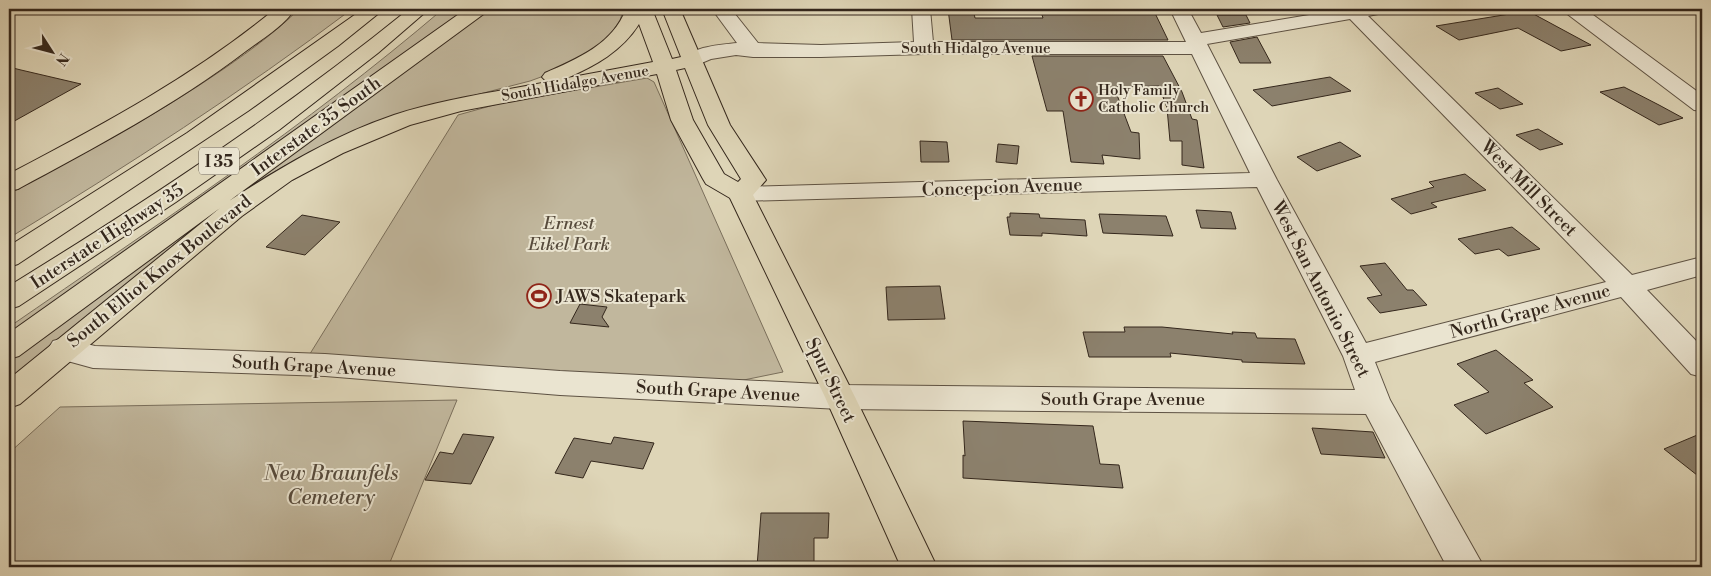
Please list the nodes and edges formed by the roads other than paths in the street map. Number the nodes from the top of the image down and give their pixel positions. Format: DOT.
graph roads {
  1 [pos="286,9"];
  2 [pos="375,9"];
  3 [pos="420,9"];
  4 [pos="478,9"];
  5 [pos="635,9"];
  6 [pos="643,9"];
  7 [pos="671,9"];
  8 [pos="722,9"];
  9 [pos="921,9"];
  10 [pos="1179,9"];
  11 [pos="1378,9"];
  12 [pos="1573,9"];
  13 [pos="1354,12"];
  14 [pos="1197,44"];
  15 [pos="924,48"];
  16 [pos="753,51"];
  17 [pos="692,61"];
  18 [pos="665,66"];
  19 [pos="487,99"];
  20 [pos="1702,105"];
  21 [pos="1265,180"];
  22 [pos="9,184"];
  23 [pos="740,194"];
  24 [pos="9,258"];
  25 [pos="1702,266"];
  26 [pos="1626,286"];
  27 [pos="9,299"];
  28 [pos="9,348"];
  29 [pos="63,349"];
  30 [pos="1358,356"];
  31 [pos="1702,366"];
  32 [pos="9,396"];
  33 [pos="840,397"];
  34 [pos="1375,402"];
  35 [pos="919,567"];
  36 [pos="1466,567"];
  1 -- 22 [label="main road"];
  2 -- 24 [label="main road, Interstate Highway 35 / I 35"];
  3 -- 27 [label="main road, Interstate Highway 35 / I 35"];
  4 -- 28 [label="main road, Interstate 35 South"];
  5 -- 19 [label="main road"];
  6 -- 18 [label="main road"];
  7 -- 17 [label="main road"];
  8 -- 16 [label="street"];
  9 -- 15 [label="street"];
  10 -- 14 [label="street, West San Antonio Street"];
  11 -- 13 [label="street, South Hidalgo Avenue"];
  12 -- 20 [label="street"];
  13 -- 14 [label="street, South Hidalgo Avenue"];
  13 -- 26 [label="street, West Mill Street"];
  14 -- 15 [label="street, South Hidalgo Avenue"];
  14 -- 21 [label="street, West San Antonio Street"];
  15 -- 16 [label="street, South Hidalgo Avenue"];
  16 -- 17 [label="street, South Hidalgo Avenue"];
  17 -- 18 [label="main road, South Hidalgo Avenue"];
  17 -- 23 [label="main road"];
  18 -- 19 [label="main road, South Hidalgo Avenue"];
  18 -- 23 [label="main road"];
  19 -- 29 [label="main road, South Elliot Knox Boulevard"];
  21 -- 23 [label="street, Concepcion Avenue"];
  21 -- 30 [label="street, West San Antonio Street"];
  23 -- 33 [label="main road, Spur Street"];
  25 -- 26 [label="street, North Grape Avenue"];
  26 -- 30 [label="street, North Grape Avenue"];
  26 -- 31 [label="street, West Mill Street"];
  29 -- 32 [label="main road, South Elliot Knox Boulevard"];
  29 -- 33 [label="street, South Grape Avenue"];
  30 -- 34 [label="street, West San Antonio Street"];
  33 -- 34 [label="street, South Grape Avenue"];
  33 -- 35 [label="main road, Spur Street"];
  34 -- 36 [label="street, West San Antonio Street"];
}
